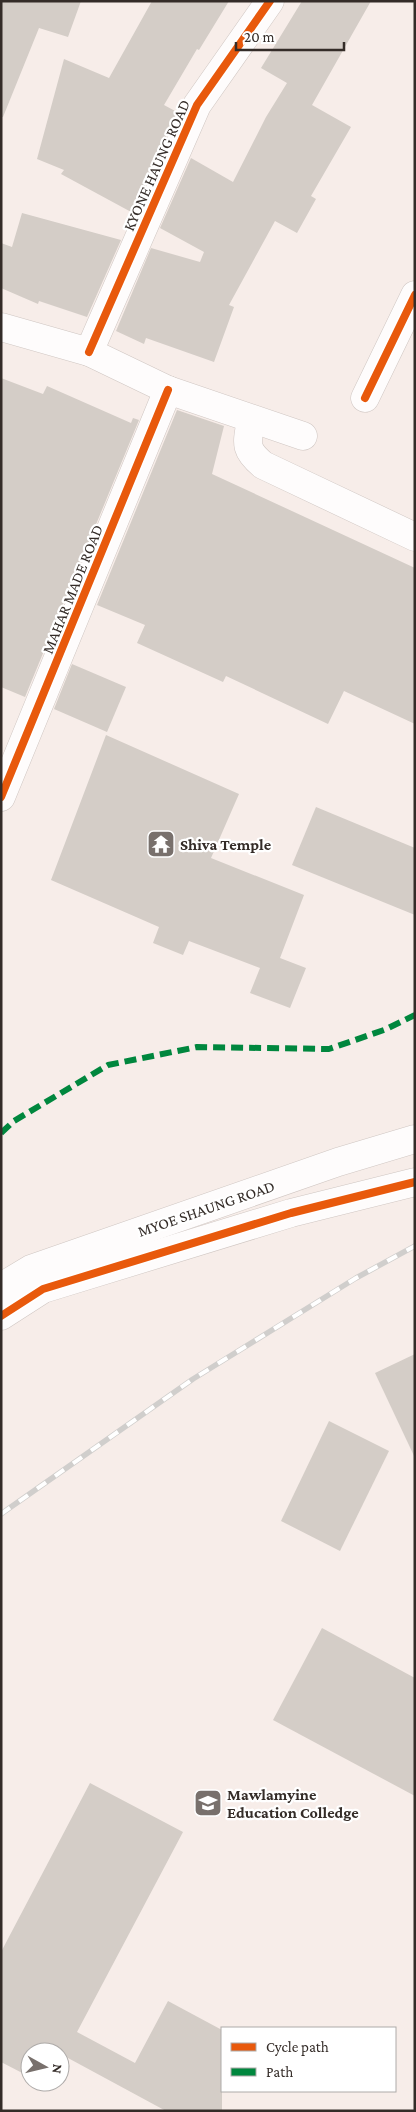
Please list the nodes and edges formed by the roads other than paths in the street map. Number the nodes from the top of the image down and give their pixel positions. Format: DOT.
graph roads {
  1 [pos="270,1"];
  2 [pos="415,295"];
  3 [pos="1,327"];
  4 [pos="89,352"];
  5 [pos="168,390"];
  6 [pos="365,398"];
  7 [pos="251,420"];
  8 [pos="303,436"];
  9 [pos="415,538"];
  10 [pos="1,797"];
  11 [pos="415,1139"];
  12 [pos="415,1182"];
  13 [pos="1,1287"];
  14 [pos="1,1316"];
  1 -- 4 [label="main road, KYONE HAUNG ROAD"];
  2 -- 6 [label="main road"];
  3 -- 4 [label="main road"];
  4 -- 5 [label="main road"];
  5 -- 7 [label="main road"];
  5 -- 10 [label="main road, MAHAR MADE ROAD"];
  7 -- 8 [label="main road"];
  7 -- 9 [label="main road"];
  11 -- 13 [label="main road, MYOE SHAUNG ROAD"];
  12 -- 14 [label="main road"];
}
